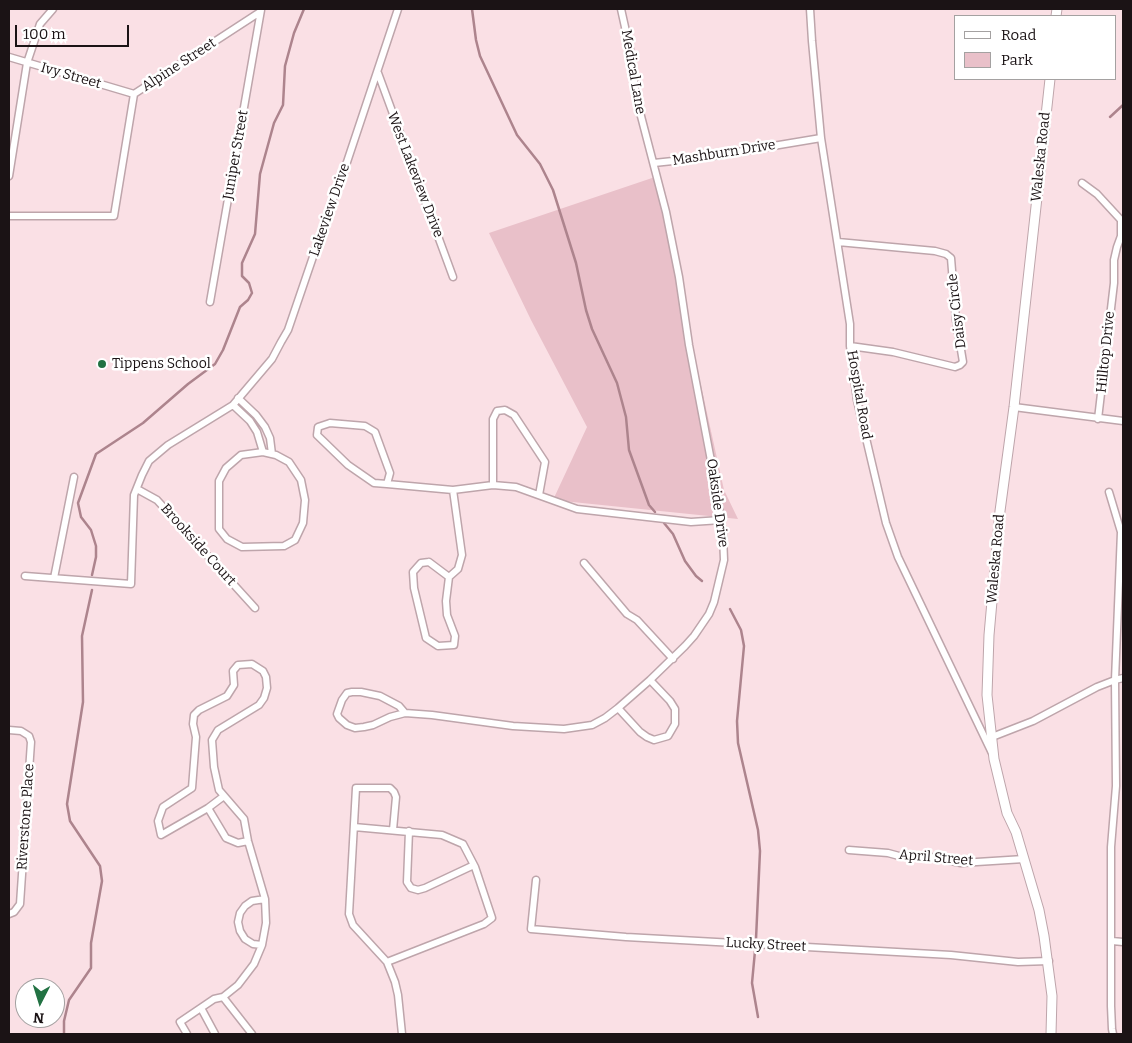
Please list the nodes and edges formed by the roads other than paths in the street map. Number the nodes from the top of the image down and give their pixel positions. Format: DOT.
graph roads {
  1 [pos="53,9"];
  2 [pos="398,9"];
  3 [pos="621,9"];
  4 [pos="810,9"];
  5 [pos="261,11"];
  6 [pos="9,57"];
  7 [pos="27,62"];
  8 [pos="378,73"];
  9 [pos="1050,80"];
  10 [pos="134,94"];
  11 [pos="646,136"];
  12 [pos="821,138"];
  13 [pos="654,163"];
  14 [pos="9,176"];
  15 [pos="1082,184"];
  16 [pos="9,216"];
  17 [pos="838,242"];
  18 [pos="453,277"];
  19 [pos="210,302"];
  20 [pos="850,346"];
  21 [pos="238,398"];
  22 [pos="233,405"];
  23 [pos="1014,407"];
  24 [pos="1098,419"];
  25 [pos="1123,422"];
  26 [pos="264,452"];
  27 [pos="272,454"];
  28 [pos="74,477"];
  29 [pos="387,484"];
  30 [pos="493,485"];
  31 [pos="137,489"];
  32 [pos="453,490"];
  33 [pos="1109,492"];
  34 [pos="540,495"];
  35 [pos="721,520"];
  36 [pos="584,563"];
  37 [pos="25,576"];
  38 [pos="449,577"];
  39 [pos="54,578"];
  40 [pos="255,608"];
  41 [pos="672,659"];
  42 [pos="1123,678"];
  43 [pos="650,680"];
  44 [pos="1115,680"];
  45 [pos="618,708"];
  46 [pos="405,713"];
  47 [pos="9,730"];
  48 [pos="992,737"];
  49 [pos="994,759"];
  50 [pos="224,796"];
  51 [pos="208,808"];
  52 [pos="354,827"];
  53 [pos="393,830"];
  54 [pos="409,831"];
  55 [pos="248,841"];
  56 [pos="849,850"];
  57 [pos="1024,860"];
  58 [pos="474,865"];
  59 [pos="536,880"];
  60 [pos="265,899"];
  61 [pos="9,914"];
  62 [pos="1112,941"];
  63 [pos="1123,942"];
  64 [pos="262,945"];
  65 [pos="1049,961"];
  66 [pos="387,962"];
  67 [pos="223,996"];
  68 [pos="201,1008"];
  69 [pos="187,1034"];
  70 [pos="215,1034"];
  71 [pos="252,1034"];
  72 [pos="402,1034"];
  73 [pos="1051,1034"];
  74 [pos="1114,1034"];
  1 -- 7 [label="street"];
  2 -- 8 [label="street, Lakeview Drive"];
  3 -- 11 [label="street, Medical Lane"];
  4 -- 12 [label="street, Hospital Road"];
  5 -- 10 [label="street, Alpine Street"];
  5 -- 19 [label="street, Juniper Street"];
  6 -- 7 [label="street, Ivy Street"];
  7 -- 10 [label="street, Ivy Street"];
  7 -- 14 [label="street"];
  8 -- 18 [label="street, West Lakeview Drive"];
  8 -- 21 [label="street, Lakeview Drive"];
  9 -- 23 [label="main road, Waleska Road"];
  10 -- 16 [label="street, Alpine Street"];
  11 -- 13 [label="street, Mashburn Drive"];
  12 -- 13 [label="street, Mashburn Drive"];
  12 -- 17 [label="street, Hospital Road"];
  13 -- 35 [label="street, Oakside Drive"];
  15 -- 24 [label="street, Hilltop Drive"];
  17 -- 20 [label="street, Hospital Road"];
  17 -- 20 [label="street, Daisy Circle"];
  20 -- 49 [label="street, Hospital Road"];
  21 -- 22 [label="street, Lakeview Drive"];
  21 -- 27 [label="street"];
  22 -- 26 [label="street"];
  22 -- 31 [label="street, Lakeview Drive"];
  23 -- 24 [label="street"];
  23 -- 48 [label="main road, Waleska Road"];
  24 -- 25 [label="street"];
  26 -- 27 [label="street"];
  26 -- 27 [label="street"];
  28 -- 39 [label="street"];
  29 -- 29 [label="street"];
  29 -- 32 [label="street"];
  30 -- 32 [label="street"];
  30 -- 34 [label="street"];
  30 -- 34 [label="street"];
  31 -- 39 [label="street, Lakeview Drive"];
  31 -- 40 [label="street, Brookside Court"];
  32 -- 38 [label="street"];
  33 -- 44 [label="street"];
  34 -- 35 [label="street"];
  35 -- 41 [label="street, Oakside Drive"];
  36 -- 41 [label="street"];
  37 -- 39 [label="street"];
  38 -- 38 [label="street"];
  41 -- 43 [label="street, Oakside Drive"];
  42 -- 44 [label="street"];
  43 -- 45 [label="street, Oakside Drive"];
  43 -- 45 [label="street"];
  44 -- 48 [label="street"];
  44 -- 62 [label="street"];
  45 -- 46 [label="street, Oakside Drive"];
  46 -- 46 [label="street, Oakside Drive"];
  47 -- 61 [label="street, Riverstone Place"];
  48 -- 49 [label="main road, Waleska Road"];
  49 -- 57 [label="main road, Waleska Road"];
  50 -- 51 [label="street"];
  50 -- 51 [label="street"];
  50 -- 55 [label="street"];
  51 -- 55 [label="street"];
  52 -- 53 [label="street"];
  52 -- 53 [label="street"];
  52 -- 66 [label="street"];
  53 -- 54 [label="street"];
  54 -- 58 [label="street"];
  54 -- 58 [label="street"];
  55 -- 60 [label="street"];
  56 -- 57 [label="street, April Street"];
  57 -- 65 [label="main road, Waleska Road"];
  58 -- 66 [label="street"];
  59 -- 65 [label="street, Lucky Street"];
  60 -- 64 [label="street"];
  60 -- 64 [label="street"];
  62 -- 63 [label="street"];
  62 -- 74 [label="street"];
  64 -- 67 [label="street"];
  65 -- 73 [label="main road, Waleska Road"];
  66 -- 72 [label="street"];
  67 -- 68 [label="street"];
  67 -- 71 [label="street"];
  68 -- 69 [label="street"];
  68 -- 70 [label="street"];
}
